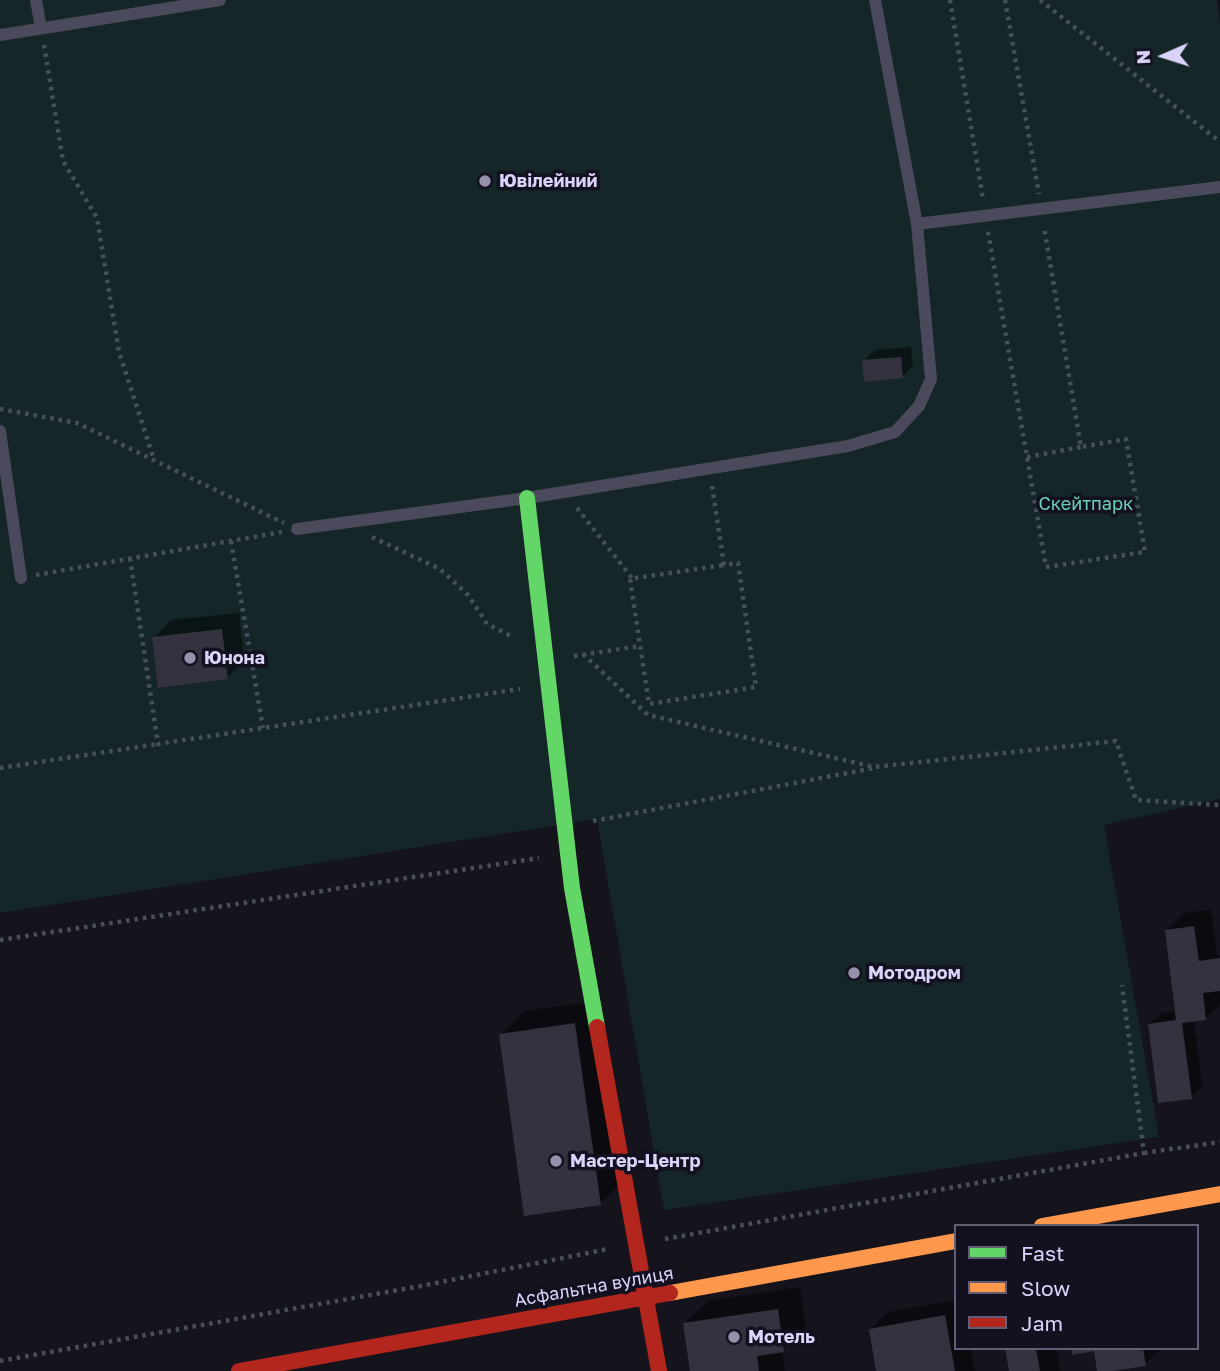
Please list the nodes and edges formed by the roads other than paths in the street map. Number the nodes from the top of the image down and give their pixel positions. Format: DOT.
graph roads {
  1 [pos="36,0"];
  2 [pos="220,0"];
  3 [pos="875,0"];
  4 [pos="41,28"];
  5 [pos="0,34"];
  6 [pos="1220,187"];
  7 [pos="917,224"];
  8 [pos="0,431"];
  9 [pos="527,498"];
  10 [pos="297,529"];
  11 [pos="21,578"];
  12 [pos="1220,1194"];
  13 [pos="1053,1224"];
  14 [pos="954,1241"];
  15 [pos="646,1297"];
  16 [pos="239,1371"];
  17 [pos="659,1371"];
  1 -- 4 [label="lane"];
  2 -- 4 [label="lane"];
  3 -- 7 [label="lane"];
  4 -- 5 [label="lane"];
  6 -- 7 [label="lane"];
  7 -- 9 [label="lane"];
  8 -- 11 [label="lane"];
  9 -- 10 [label="lane"];
  9 -- 15 [label="main road"];
  12 -- 13 [label="main road"];
  14 -- 15 [label="main road, Асфальтна вулиця"];
  15 -- 16 [label="main road, Асфальтна вулиця"];
  15 -- 17 [label="main road"];
}
